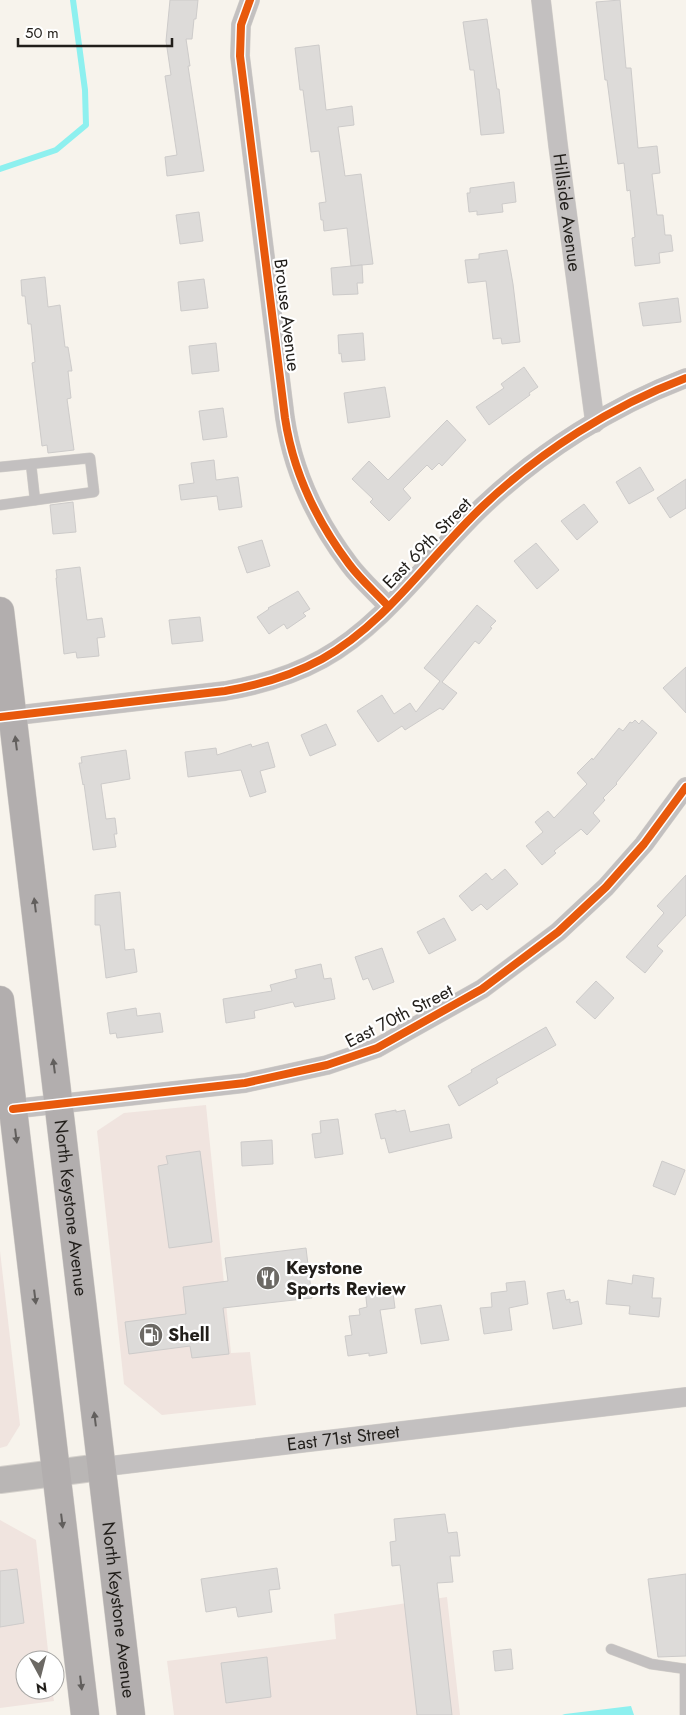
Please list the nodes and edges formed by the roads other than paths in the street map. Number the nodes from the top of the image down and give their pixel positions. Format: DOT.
graph roads {
  1 [pos="250,0"];
  2 [pos="541,0"];
  3 [pos="686,378"];
  4 [pos="595,423"];
  5 [pos="30,464"];
  6 [pos="0,468"];
  7 [pos="35,500"];
  8 [pos="0,505"];
  9 [pos="388,606"];
  10 [pos="0,611"];
  11 [pos="6,716"];
  12 [pos="686,787"];
  13 [pos="0,1000"];
  14 [pos="58,1104"];
  15 [pos="13,1109"];
  16 [pos="686,1397"];
  17 [pos="101,1467"];
  18 [pos="56,1473"];
  19 [pos="0,1480"];
  20 [pos="611,1649"];
  21 [pos="686,1669"];
  22 [pos="85,1715"];
  23 [pos="131,1715"];
  24 [pos="685,1715"];
  1 -- 9 [label="street, Brouse Avenue"];
  2 -- 4 [label="street, Hillside Avenue"];
  3 -- 4 [label="street, East 69th Street"];
  4 -- 9 [label="street, East 69th Street"];
  5 -- 6 [label="lane"];
  5 -- 7 [label="lane"];
  5 -- 7 [label="lane"];
  7 -- 8 [label="lane"];
  9 -- 11 [label="street, East 69th Street"];
  10 -- 11 [label="main road, North Keystone Avenue"];
  14 -- 11 [label="main road, North Keystone Avenue, one-way"];
  12 -- 14 [label="street, East 70th Street"];
  13 -- 15 [label="main road"];
  14 -- 15 [label="street, East 70th Street"];
  17 -- 14 [label="main road, North Keystone Avenue, one-way"];
  15 -- 18 [label="main road, one-way"];
  16 -- 17 [label="street, East 71st Street"];
  17 -- 18 [label="main road, East 71st Street"];
  17 -- 23 [label="main road, North Keystone Avenue"];
  18 -- 19 [label="main road, East 71st Street"];
  18 -- 22 [label="main road, one-way"];
  20 -- 21 [label="lane"];
  21 -- 24 [label="lane"];
}
